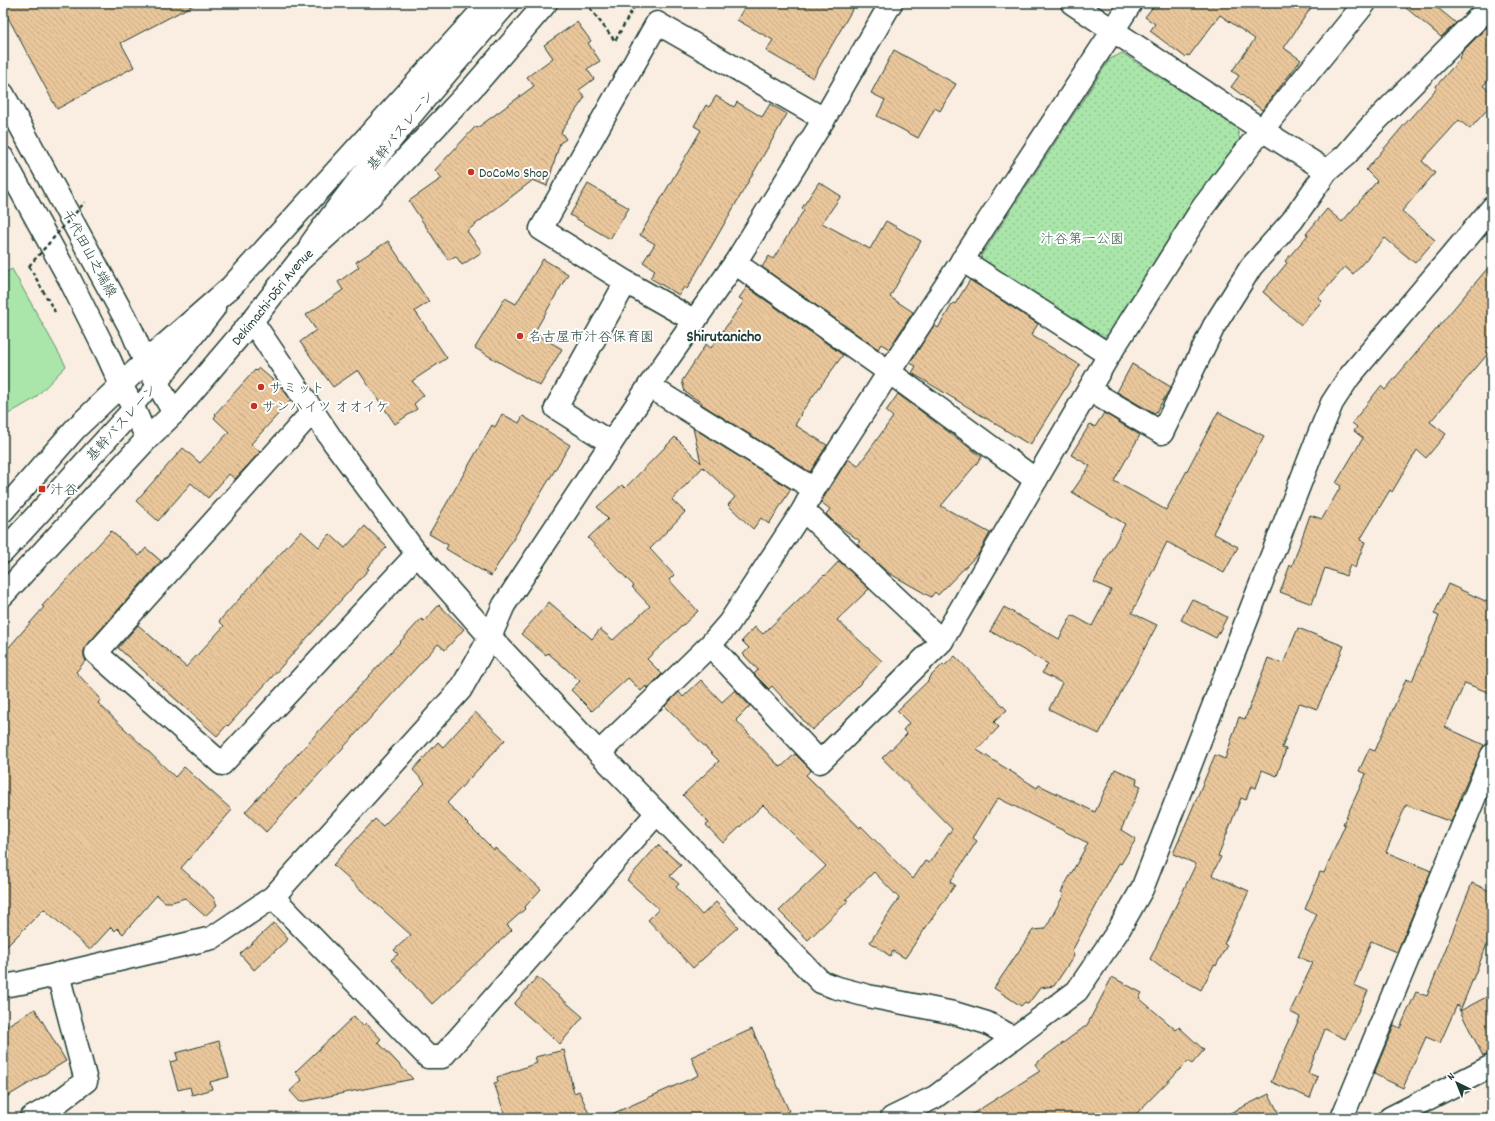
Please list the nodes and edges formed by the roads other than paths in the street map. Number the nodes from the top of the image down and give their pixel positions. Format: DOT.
graph roads {
  1 [pos="489,3"];
  2 [pos="507,3"];
  3 [pos="546,3"];
  4 [pos="890,3"];
  5 [pos="1072,3"];
  6 [pos="1130,3"];
  7 [pos="1365,3"];
  8 [pos="1492,4"];
  9 [pos="1113,31"];
  10 [pos="3,94"];
  11 [pos="824,119"];
  12 [pos="1262,130"];
  13 [pos="3,158"];
  14 [pos="1327,171"];
  15 [pos="1492,208"];
  16 [pos="962,260"];
  17 [pos="299,261"];
  18 [pos="735,264"];
  19 [pos="626,282"];
  20 [pos="231,287"];
  21 [pos="252,321"];
  22 [pos="695,321"];
  23 [pos="1109,355"];
  24 [pos="145,362"];
  25 [pos="889,372"];
  26 [pos="156,383"];
  27 [pos="121,385"];
  28 [pos="649,386"];
  29 [pos="1089,390"];
  30 [pos="134,410"];
  31 [pos="313,412"];
  32 [pos="174,413"];
  33 [pos="147,439"];
  34 [pos="611,443"];
  35 [pos="1036,480"];
  36 [pos="814,489"];
  37 [pos="803,510"];
  38 [pos="3,511"];
  39 [pos="3,552"];
  40 [pos="417,554"];
  41 [pos="3,596"];
  42 [pos="490,637"];
  43 [pos="942,641"];
  44 [pos="710,645"];
  45 [pos="599,752"];
  46 [pos="1492,755"];
  47 [pos="657,813"];
  48 [pos="273,897"];
  49 [pos="58,974"];
  50 [pos="3,986"];
  51 [pos="1014,1038"];
  52 [pos="1492,1066"];
  53 [pos="61,1110"];
  54 [pos="31,1118"];
  55 [pos="892,1118"];
  56 [pos="1342,1118"];
  57 [pos="1390,1118"];
  1 -- 20 [label="street"];
  2 -- 17 [label="street, 基幹バスレーン"];
  3 -- 17 [label="street, Dekimachi-Dōri Avenue"];
  4 -- 11 [label="street"];
  5 -- 9 [label="street"];
  6 -- 9 [label="street"];
  7 -- 12 [label="street"];
  8 -- 14 [label="street"];
  9 -- 12 [label="street"];
  9 -- 16 [label="street"];
  10 -- 24 [label="street, 千代田山之端線"];
  11 -- 18 [label="street"];
  11 -- 19 [label="street"];
  12 -- 14 [label="street"];
  12 -- 23 [label="street"];
  13 -- 27 [label="street"];
  14 -- 29 [label="street"];
  15 -- 51 [label="street"];
  16 -- 23 [label="street"];
  16 -- 25 [label="street"];
  17 -- 21 [label="street, Dekimachi-Dōri Avenue"];
  18 -- 22 [label="street"];
  18 -- 25 [label="street"];
  19 -- 22 [label="street"];
  19 -- 34 [label="street"];
  20 -- 24 [label="street"];
  20 -- 26 [label="street, 基幹バスレーン"];
  21 -- 31 [label="street"];
  21 -- 32 [label="street, Dekimachi-Dōri Avenue"];
  22 -- 28 [label="street"];
  23 -- 29 [label="street"];
  24 -- 26 [label="street, 千代田山之端線"];
  24 -- 27 [label="street"];
  25 -- 35 [label="street"];
  25 -- 36 [label="street"];
  26 -- 30 [label="lane, 基幹バスレーン"];
  26 -- 32 [label="street, 千代田山之端線"];
  27 -- 30 [label="street"];
  27 -- 38 [label="street"];
  28 -- 34 [label="street"];
  28 -- 36 [label="street"];
  29 -- 35 [label="street"];
  30 -- 33 [label="street"];
  30 -- 39 [label="street, 基幹バスレーン"];
  31 -- 40 [label="street"];
  31 -- 40 [label="street"];
  32 -- 33 [label="street, Dekimachi-Dōri Avenue"];
  33 -- 41 [label="street, Dekimachi-Dōri Avenue"];
  34 -- 42 [label="street"];
  35 -- 43 [label="street"];
  36 -- 37 [label="street"];
  37 -- 43 [label="street"];
  37 -- 44 [label="street"];
  40 -- 42 [label="street"];
  42 -- 45 [label="street"];
  42 -- 48 [label="street"];
  43 -- 44 [label="street"];
  44 -- 45 [label="street"];
  45 -- 47 [label="street"];
  46 -- 56 [label="street"];
  47 -- 48 [label="street"];
  47 -- 51 [label="street"];
  48 -- 49 [label="street"];
  49 -- 50 [label="street"];
  49 -- 53 [label="street"];
  51 -- 55 [label="street"];
  52 -- 57 [label="street"];
  53 -- 54 [label="street"];
}
